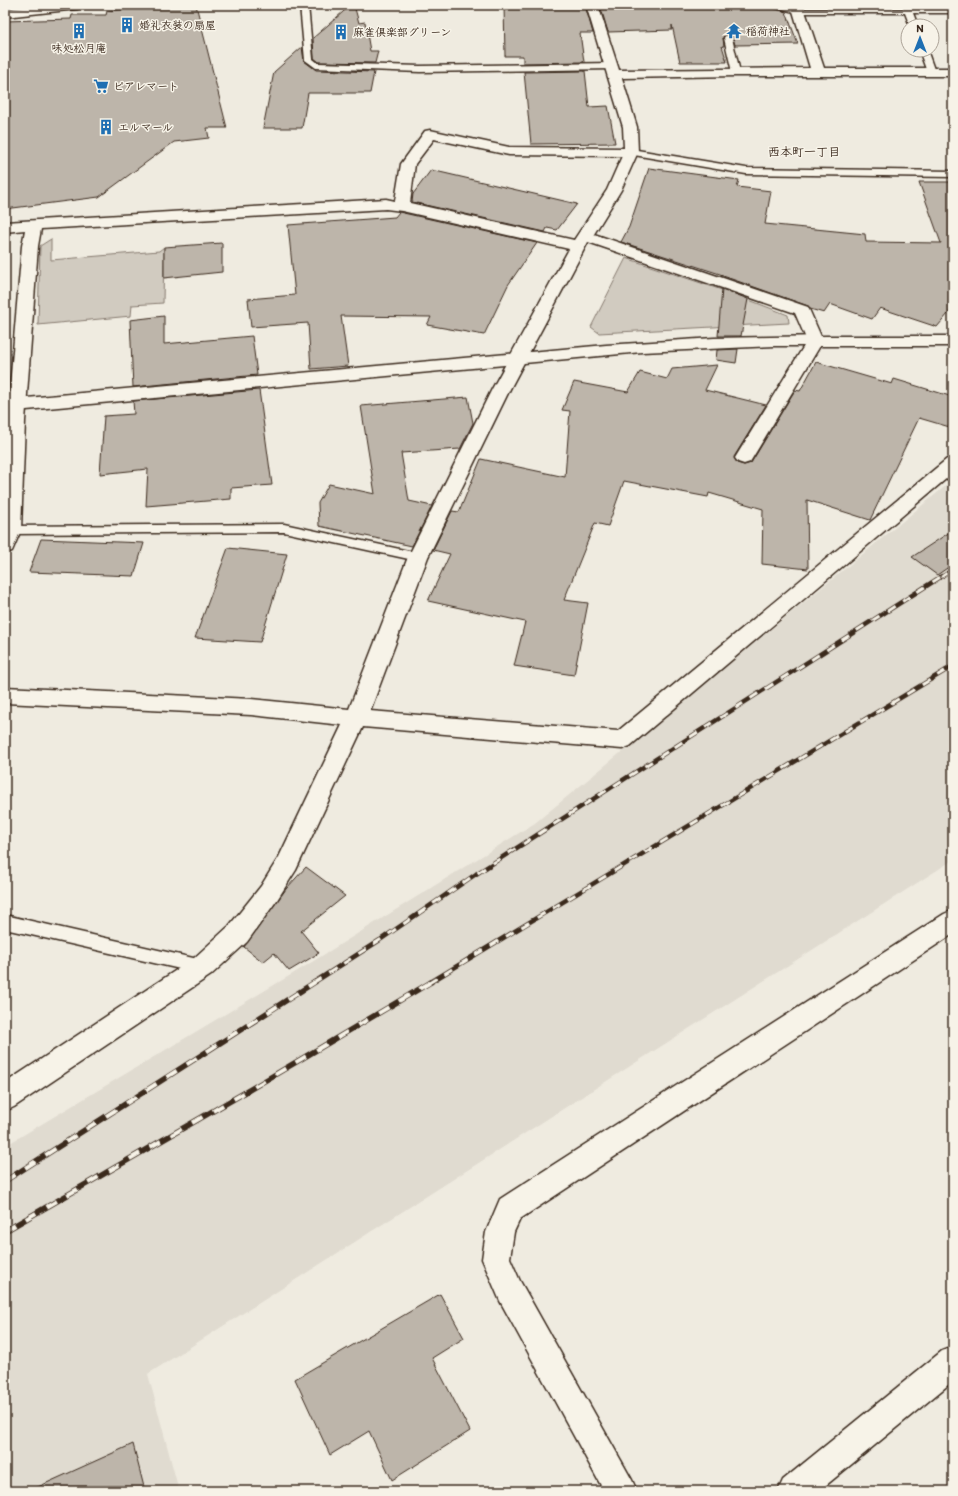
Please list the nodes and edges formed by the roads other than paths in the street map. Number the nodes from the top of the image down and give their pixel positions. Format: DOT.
graph roads {
  1 [pos="77,5"];
  2 [pos="304,5"];
  3 [pos="592,5"];
  4 [pos="776,5"];
  5 [pos="799,11"];
  6 [pos="908,11"];
  7 [pos="953,11"];
  8 [pos="5,13"];
  9 [pos="911,18"];
  10 [pos="728,38"];
  11 [pos="926,58"];
  12 [pos="614,70"];
  13 [pos="818,71"];
  14 [pos="736,72"];
  15 [pos="931,72"];
  16 [pos="953,72"];
  17 [pos="631,152"];
  18 [pos="953,174"];
  19 [pos="402,206"];
  20 [pos="34,225"];
  21 [pos="5,227"];
  22 [pos="582,241"];
  23 [pos="815,341"];
  24 [pos="953,341"];
  25 [pos="519,358"];
  26 [pos="12,405"];
  27 [pos="744,458"];
  28 [pos="953,463"];
  29 [pos="8,538"];
  30 [pos="418,557"];
  31 [pos="5,695"];
  32 [pos="356,718"];
  33 [pos="953,921"];
  34 [pos="5,922"];
  35 [pos="202,967"];
  36 [pos="5,1098"];
  37 [pos="953,1362"];
  38 [pos="621,1491"];
  39 [pos="794,1491"];
  1 -- 8 [label="street"];
  2 -- 12 [label="lane"];
  3 -- 12 [label="street"];
  4 -- 5 [label="lane"];
  5 -- 6 [label="lane"];
  5 -- 13 [label="street"];
  6 -- 7 [label="lane"];
  6 -- 9 [label="lane"];
  10 -- 14 [label="lane"];
  11 -- 15 [label="lane"];
  12 -- 14 [label="street"];
  12 -- 17 [label="street"];
  13 -- 14 [label="street"];
  13 -- 15 [label="street"];
  15 -- 16 [label="street"];
  17 -- 18 [label="lane"];
  17 -- 19 [label="street"];
  17 -- 22 [label="street"];
  19 -- 20 [label="street"];
  19 -- 22 [label="street"];
  20 -- 21 [label="street"];
  20 -- 26 [label="street"];
  22 -- 23 [label="street"];
  22 -- 25 [label="street"];
  23 -- 24 [label="street"];
  23 -- 25 [label="street"];
  23 -- 27 [label="street"];
  25 -- 26 [label="street"];
  25 -- 30 [label="street"];
  26 -- 29 [label="street"];
  28 -- 32 [label="street"];
  29 -- 30 [label="lane"];
  30 -- 32 [label="street"];
  31 -- 32 [label="street"];
  32 -- 35 [label="street"];
  33 -- 38 [label="street"];
  34 -- 35 [label="lane"];
  35 -- 36 [label="street"];
  37 -- 39 [label="street"];
}
